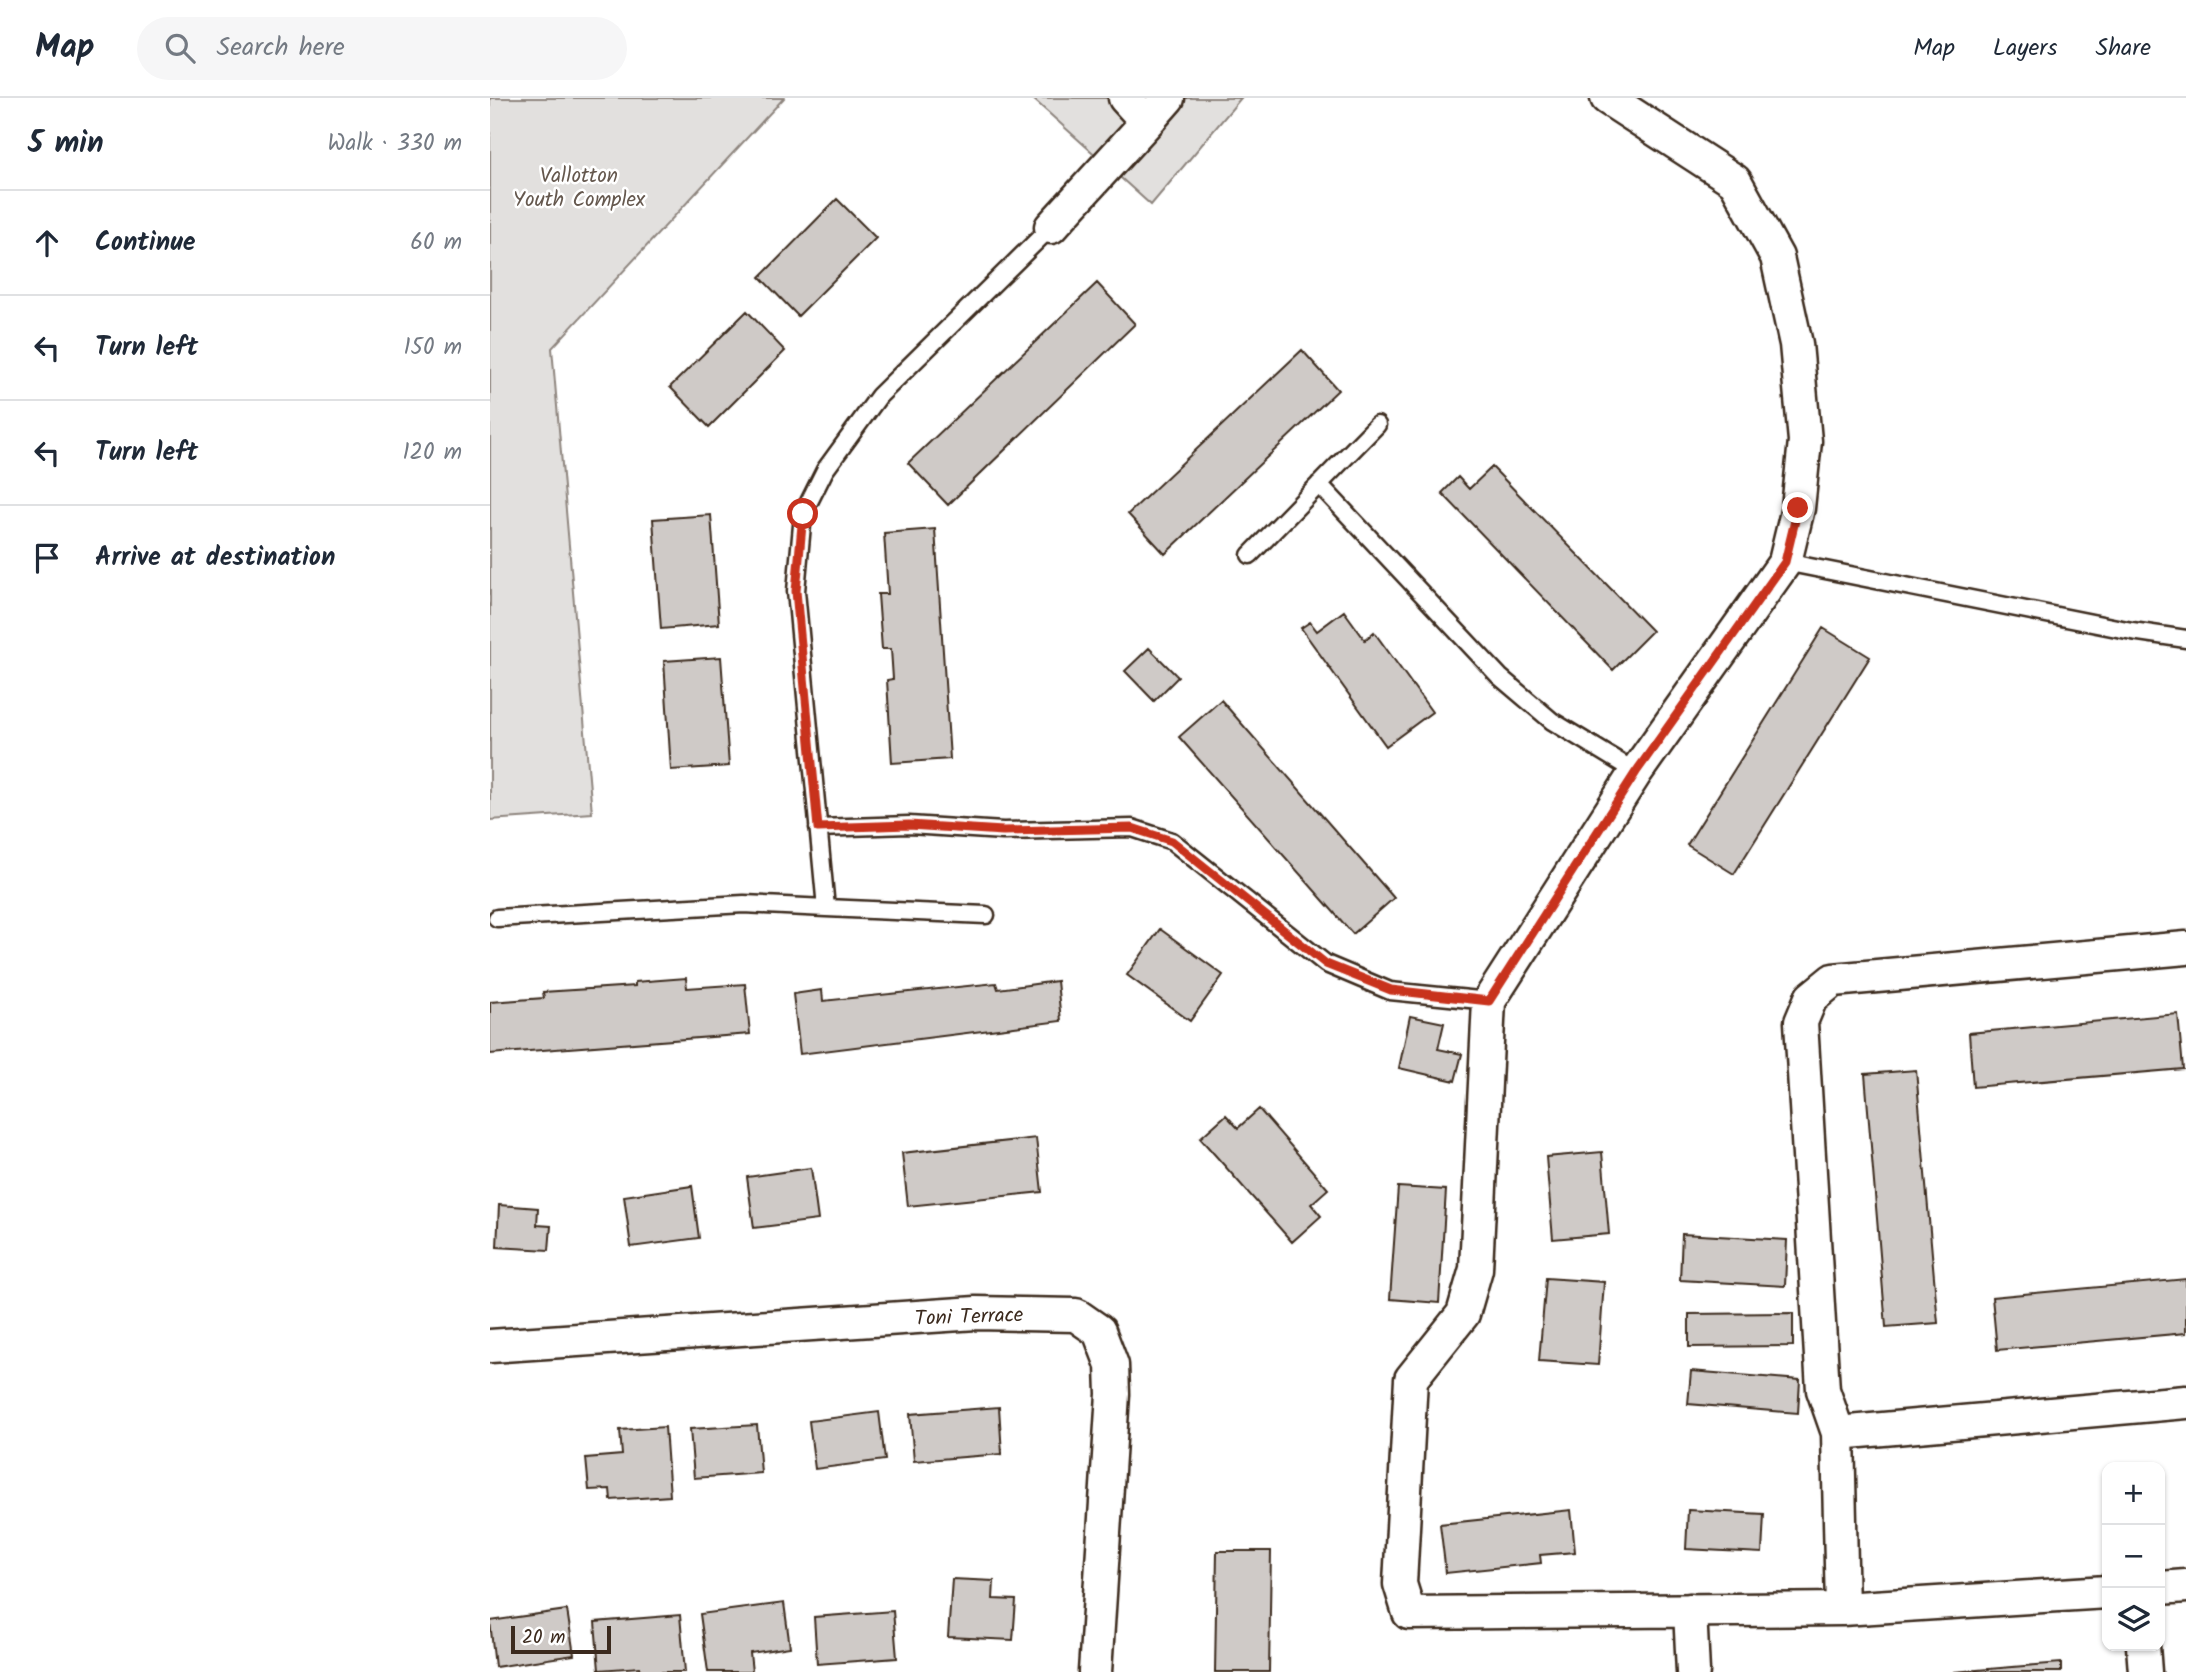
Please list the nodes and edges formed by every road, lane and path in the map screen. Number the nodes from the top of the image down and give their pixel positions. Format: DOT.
graph roads {
  1 [pos="1125,98"];
  2 [pos="1168,98"];
  3 [pos="1607,98"];
  4 [pos="1147,122"];
  5 [pos="1051,227"];
  6 [pos="1377,425"];
  7 [pos="1319,484"];
  8 [pos="1250,555"];
  9 [pos="1785,562"];
  10 [pos="2186,639"];
  11 [pos="1636,772"];
  12 [pos="818,828"];
  13 [pos="826,908"];
  14 [pos="986,915"];
  15 [pos="497,918"];
  16 [pos="2186,948"];
  17 [pos="1489,1001"];
  18 [pos="490,1346"];
  19 [pos="2186,1402"];
  20 [pos="1838,1433"];
  21 [pos="2186,1586"];
  22 [pos="2165,1588"];
  23 [pos="2102,1592"];
  24 [pos="1842,1609"];
  25 [pos="1690,1610"];
  26 [pos="2143,1651"];
  27 [pos="1095,1672"];
  28 [pos="1693,1672"];
  29 [pos="2145,1672"];
  1 -- 4 [label="street"];
  2 -- 4 [label="street"];
  3 -- 9 [label="street"];
  4 -- 5 [label="street"];
  5 -- 12 [label="lane"];
  6 -- 7 [label="lane"];
  7 -- 8 [label="lane"];
  7 -- 11 [label="lane"];
  9 -- 10 [label="lane"];
  9 -- 11 [label="street"];
  11 -- 17 [label="street"];
  12 -- 13 [label="lane"];
  12 -- 17 [label="lane"];
  13 -- 14 [label="lane"];
  13 -- 15 [label="lane"];
  16 -- 20 [label="street"];
  17 -- 25 [label="street"];
  18 -- 27 [label="street, Toni Terrace"];
  19 -- 20 [label="street"];
  20 -- 24 [label="street"];
  21 -- 22 [label="street"];
  23 -- 24 [label="street"];
  24 -- 25 [label="street"];
  25 -- 28 [label="street"];
  26 -- 29 [label="street"];
}
